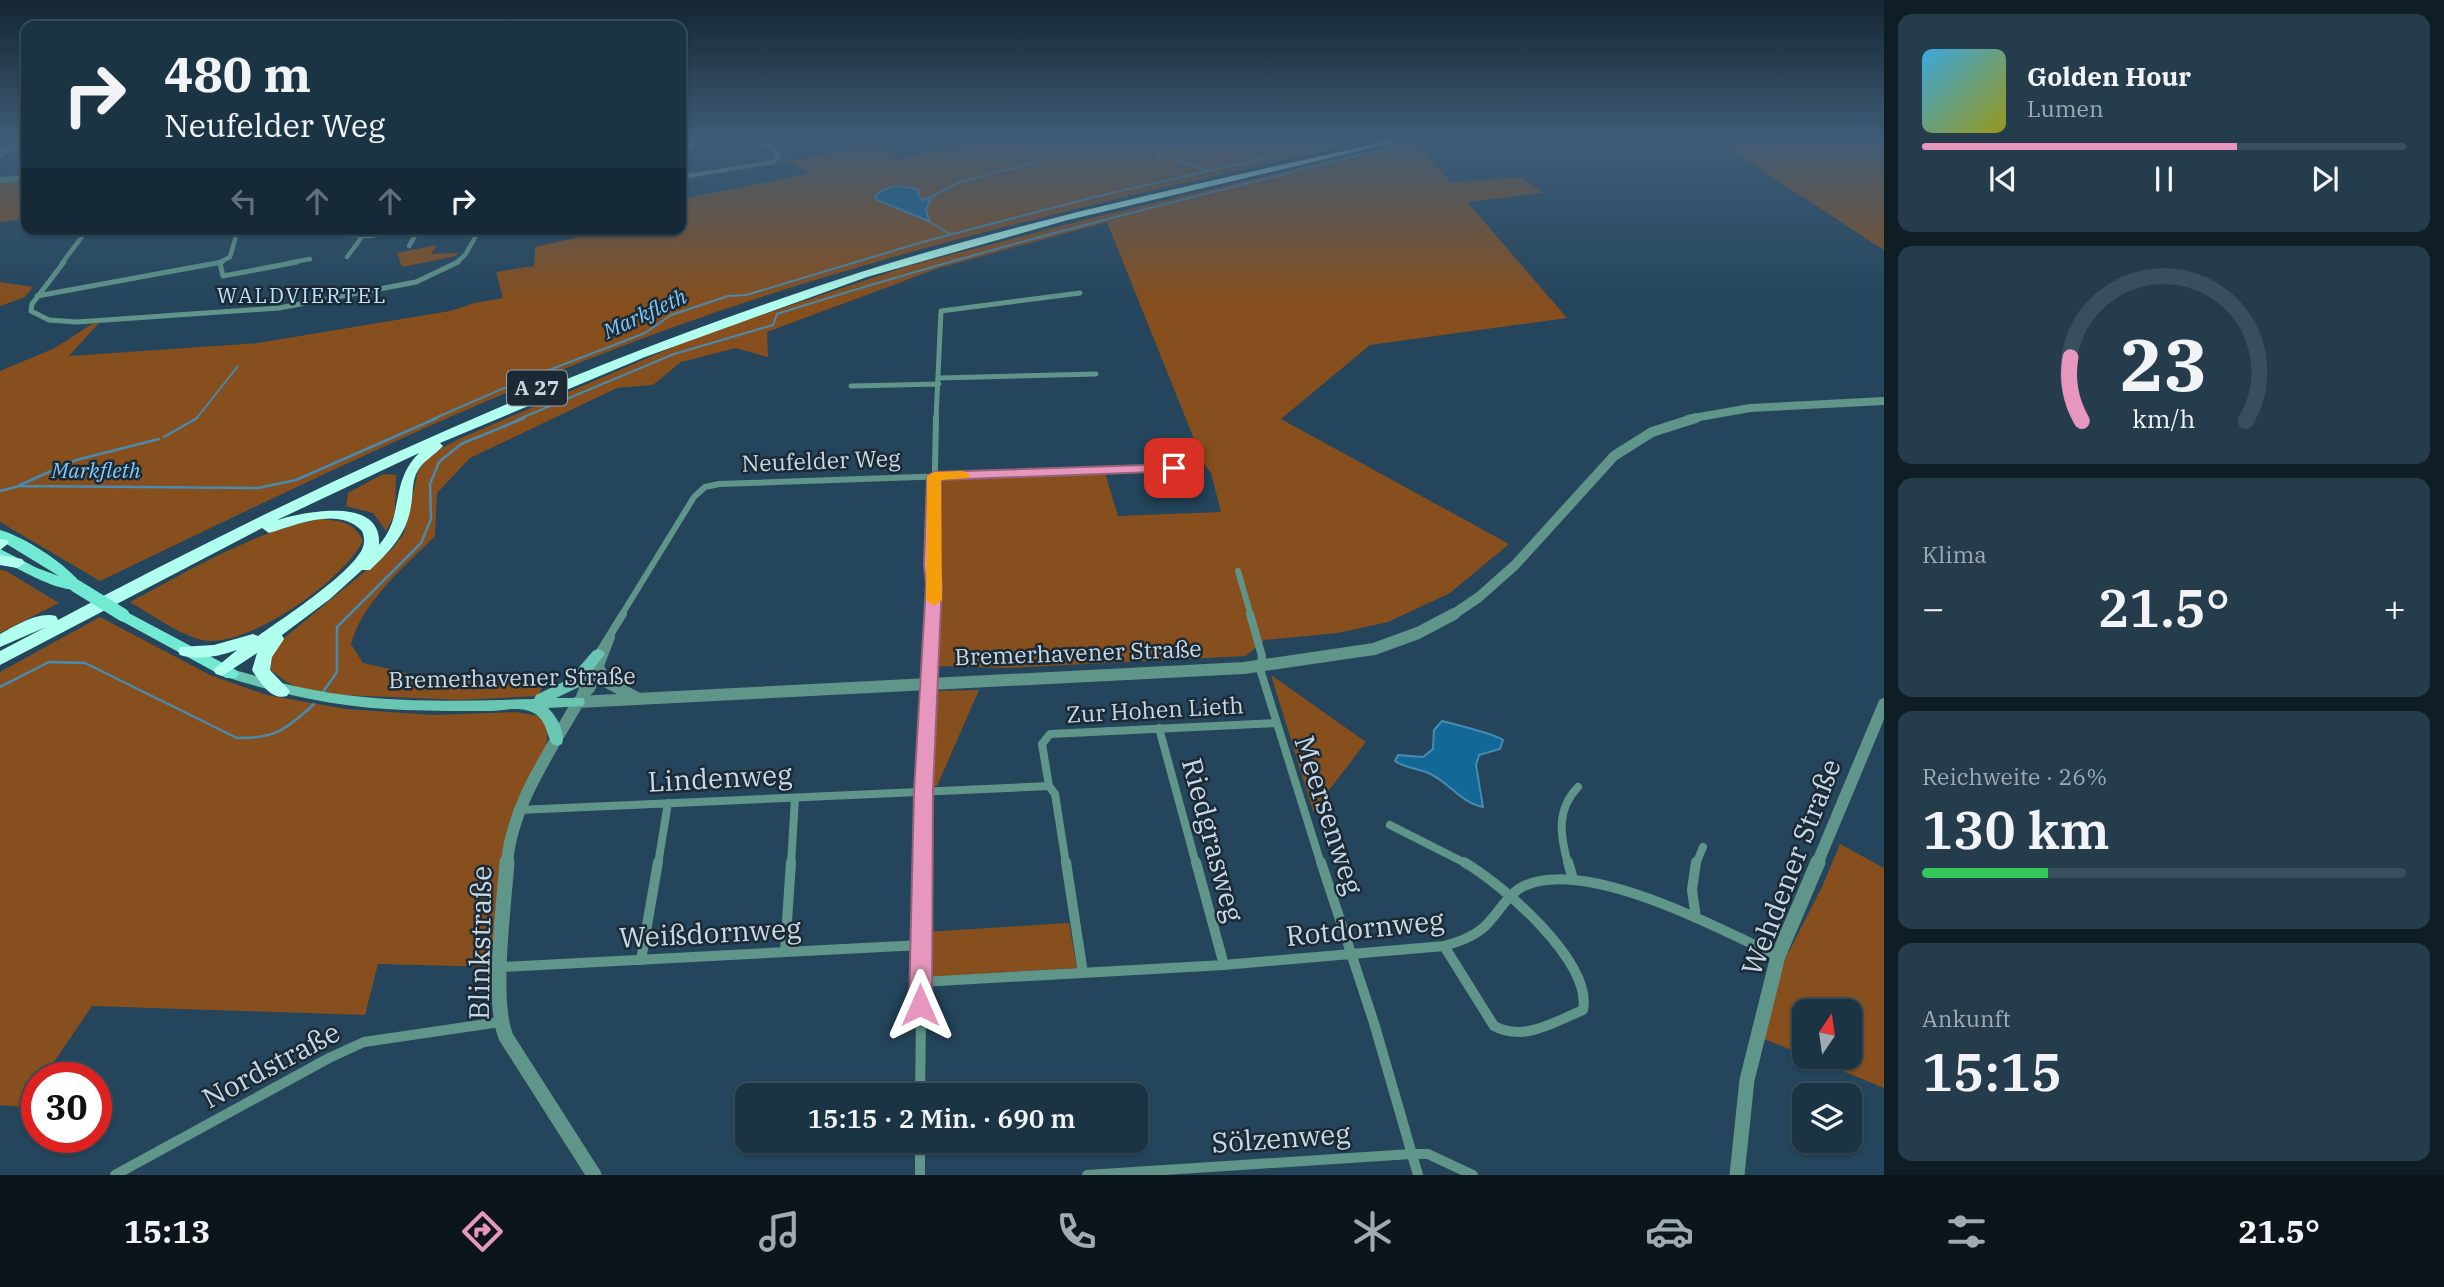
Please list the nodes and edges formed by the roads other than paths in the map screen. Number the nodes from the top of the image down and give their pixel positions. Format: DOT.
graph roads {
  1 [pos="1155,194"];
  2 [pos="1170,194"];
  3 [pos="84,235"];
  4 [pos="236,235"];
  5 [pos="349,235"];
  6 [pos="374,235"];
  7 [pos="415,235"];
  8 [pos="477,235"];
  9 [pos="362,237"];
  10 [pos="409,246"];
  11 [pos="347,257"];
  12 [pos="310,259"];
  13 [pos="220,263"];
  14 [pos="1080,293"];
  15 [pos="37,296"];
  16 [pos="1096,374"];
  17 [pos="939,381"];
  18 [pos="851,386"];
  19 [pos="1884,401"];
  20 [pos="518,404"];
  21 [pos="1199,467"];
  22 [pos="934,476"];
  23 [pos="0,544"];
  24 [pos="0,560"];
  25 [pos="17,563"];
  26 [pos="173,568"];
  27 [pos="1238,571"];
  28 [pos="76,586"];
  29 [pos="278,633"];
  30 [pos="611,637"];
  31 [pos="0,644"];
  32 [pos="186,651"];
  33 [pos="0,659"];
  34 [pos="599,662"];
  35 [pos="1260,669"];
  36 [pos="227,672"];
  37 [pos="931,682"];
  38 [pos="281,691"];
  39 [pos="640,699"];
  40 [pos="578,702"];
  41 [pos="527,704"];
  42 [pos="1884,704"];
  43 [pos="1276,723"];
  44 [pos="1159,728"];
  45 [pos="557,740"];
  46 [pos="1049,786"];
  47 [pos="1578,787"];
  48 [pos="924,791"];
  49 [pos="795,798"];
  50 [pos="668,803"];
  51 [pos="519,810"];
  52 [pos="1390,825"];
  53 [pos="1703,847"];
  54 [pos="1573,879"];
  55 [pos="1511,896"];
  56 [pos="1696,919"];
  57 [pos="921,945"];
  58 [pos="1444,946"];
  59 [pos="785,951"];
  60 [pos="1350,956"];
  61 [pos="1778,956"];
  62 [pos="641,960"];
  63 [pos="1224,965"];
  64 [pos="501,967"];
  65 [pos="1083,973"];
  66 [pos="920,982"];
  67 [pos="500,1022"];
  68 [pos="920,1083"];
  69 [pos="920,1153"];
  70 [pos="1411,1153"];
  71 [pos="1173,1172"];
  72 [pos="115,1175"];
  73 [pos="594,1175"];
  74 [pos="920,1175"];
  75 [pos="1087,1175"];
  76 [pos="1418,1175"];
  77 [pos="1473,1175"];
  78 [pos="1737,1175"];
  1 -- 31 [label="highway, A 27"];
  2 -- 20 [label="highway, A 27"];
  3 -- 15 [label="street"];
  4 -- 13 [label="street"];
  5 -- 9 [label="street"];
  6 -- 9 [label="street"];
  7 -- 10 [label="street"];
  8 -- 15 [label="street"];
  9 -- 11 [label="street"];
  12 -- 13 [label="street"];
  13 -- 15 [label="street"];
  14 -- 17 [label="street"];
  16 -- 17 [label="street"];
  17 -- 18 [label="street"];
  17 -- 22 [label="street"];
  19 -- 35 [label="street, Bremerhavener Straße"];
  20 -- 26 [label="highway, A 27"];
  20 -- 29 [label="highway"];
  21 -- 22 [label="street, Neufelder Weg"];
  22 -- 30 [label="street, Neufelder Weg"];
  22 -- 37 [label="street"];
  23 -- 25 [label="main road"];
  23 -- 28 [label="main road"];
  24 -- 25 [label="highway"];
  25 -- 28 [label="main road"];
  26 -- 29 [label="highway"];
  26 -- 33 [label="highway, A 27"];
  27 -- 35 [label="street, Meersenweg"];
  28 -- 32 [label="main road, Bremerhavener Straße, bridge"];
  29 -- 32 [label="highway"];
  29 -- 36 [label="highway"];
  29 -- 38 [label="highway"];
  30 -- 34 [label="street, Neufelder Weg"];
  30 -- 34 [label="street, Neufelder Weg"];
  32 -- 36 [label="main road, Bremerhavener Straße"];
  34 -- 39 [label="street"];
  34 -- 40 [label="street, Neufelder Weg"];
  34 -- 40 [label="street, Neufelder Weg"];
  34 -- 41 [label="main road"];
  35 -- 37 [label="street, Bremerhavener Straße"];
  35 -- 43 [label="street, Meersenweg"];
  36 -- 38 [label="main road, Bremerhavener Straße"];
  37 -- 39 [label="street, Bremerhavener Straße"];
  37 -- 48 [label="street"];
  38 -- 41 [label="main road, Bremerhavener Straße"];
  39 -- 40 [label="street, Bremerhavener Straße"];
  40 -- 41 [label="main road, Bremerhavener Straße"];
  40 -- 45 [label="street, Blinkstraße"];
  41 -- 45 [label="main road"];
  42 -- 61 [label="street, Wehdener Straße"];
  43 -- 44 [label="street, Zur Hohen Lieth"];
  43 -- 60 [label="street, Meersenweg"];
  44 -- 46 [label="street, Zur Hohen Lieth"];
  44 -- 63 [label="street, Riedgrasweg"];
  45 -- 51 [label="street, Blinkstraße"];
  46 -- 48 [label="street"];
  46 -- 65 [label="street, Zur Hohen Lieth"];
  47 -- 54 [label="street"];
  48 -- 49 [label="street, Lindenweg"];
  48 -- 57 [label="street"];
  49 -- 50 [label="street, Lindenweg"];
  49 -- 59 [label="street"];
  50 -- 51 [label="street, Lindenweg"];
  50 -- 62 [label="street"];
  51 -- 64 [label="street, Blinkstraße"];
  52 -- 55 [label="street"];
  53 -- 56 [label="street"];
  54 -- 55 [label="street, Rotdornweg"];
  54 -- 56 [label="street, Rotdornweg"];
  55 -- 58 [label="street, Rotdornweg"];
  55 -- 58 [label="street"];
  56 -- 61 [label="street, Rotdornweg"];
  57 -- 59 [label="street, Weißdornweg"];
  57 -- 66 [label="street"];
  58 -- 60 [label="street, Rotdornweg"];
  59 -- 62 [label="street, Weißdornweg"];
  60 -- 63 [label="street, Rotdornweg"];
  60 -- 70 [label="street, Meersenweg"];
  61 -- 78 [label="street, Wehdener Straße"];
  62 -- 64 [label="street, Weißdornweg"];
  63 -- 65 [label="street, Rotdornweg"];
  64 -- 67 [label="street, Blinkstraße"];
  65 -- 66 [label="street, Rotdornweg"];
  66 -- 68 [label="street"];
  67 -- 72 [label="street, Nordstraße"];
  67 -- 73 [label="street, Blinkstraße"];
  69 -- 74 [label="street"];
  70 -- 71 [label="street, Sölzenweg"];
  70 -- 76 [label="street, Meersenweg"];
  70 -- 77 [label="street, Sölzenweg"];
  71 -- 75 [label="street, Sölzenweg"];
}
